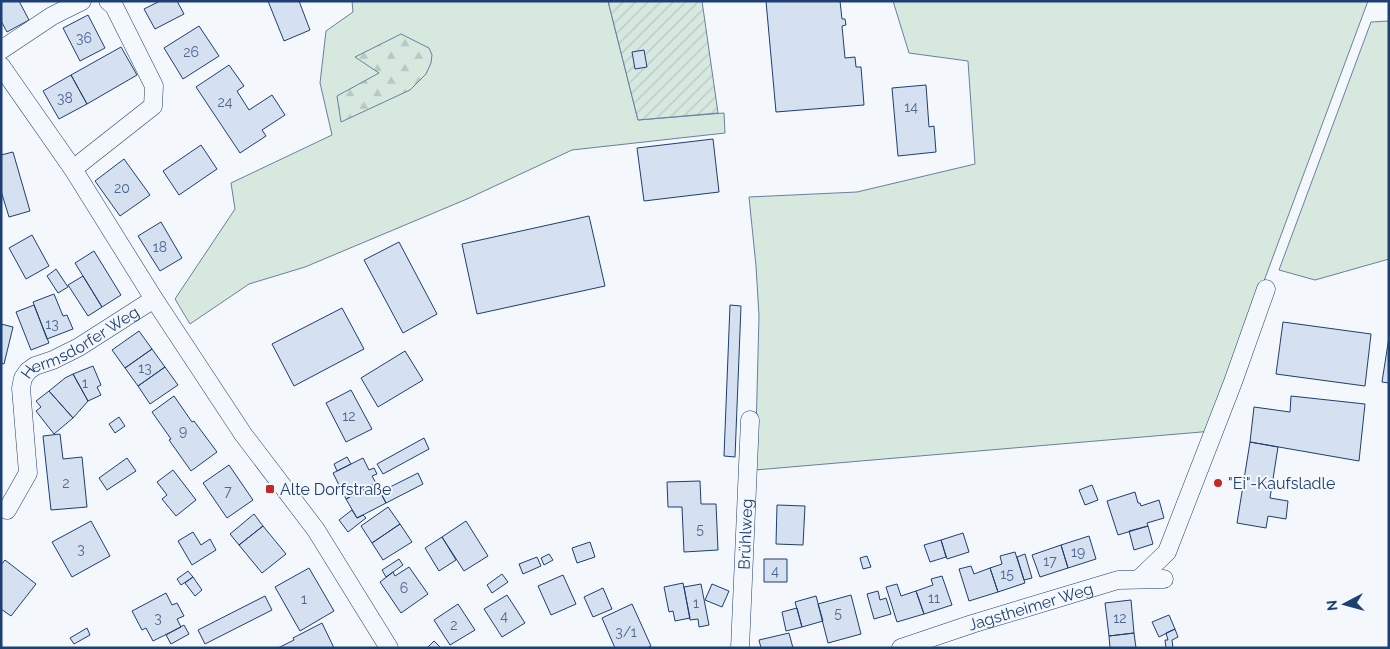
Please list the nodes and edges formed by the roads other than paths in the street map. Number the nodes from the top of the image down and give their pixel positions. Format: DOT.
graph roads {
  1 [pos="82,1"];
  2 [pos="108,1"];
  3 [pos="1,50"];
  4 [pos="1,66"];
  5 [pos="73,169"];
  6 [pos="1266,289"];
  7 [pos="154,299"];
  8 [pos="750,420"];
  9 [pos="7,510"];
  10 [pos="1139,579"];
  11 [pos="1164,579"];
  12 [pos="389,648"];
  13 [pos="740,648"];
  14 [pos="901,648"];
  1 -- 3 [label="street"];
  2 -- 5 [label="street"];
  4 -- 5 [label="street"];
  5 -- 7 [label="street"];
  6 -- 10 [label="street"];
  7 -- 9 [label="street, Hermsdorfer Weg"];
  7 -- 12 [label="street"];
  8 -- 13 [label="street, Brühlweg"];
  10 -- 11 [label="street, Jagstheimer Weg"];
  10 -- 14 [label="street, Jagstheimer Weg"];
}
